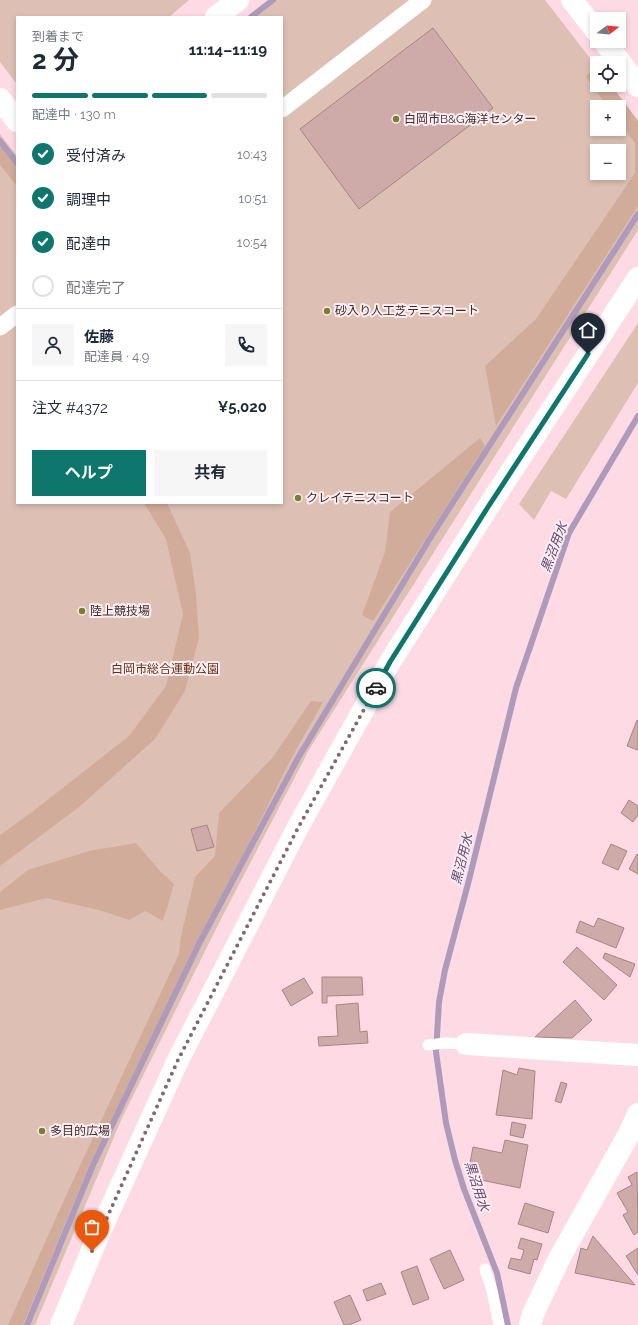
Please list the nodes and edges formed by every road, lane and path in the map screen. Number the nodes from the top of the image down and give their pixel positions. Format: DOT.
graph roads {
  1 [pos="238,0"];
  2 [pos="423,0"];
  3 [pos="572,0"];
  4 [pos="217,16"];
  5 [pos="590,23"];
  6 [pos="609,48"];
  7 [pos="638,86"];
  8 [pos="0,99"];
  9 [pos="283,108"];
  10 [pos="16,120"];
  11 [pos="638,278"];
  12 [pos="16,315"];
  13 [pos="0,327"];
  14 [pos="455,1044"];
  15 [pos="430,1045"];
  16 [pos="638,1055"];
  17 [pos="638,1114"];
  18 [pos="485,1269"];
  19 [pos="61,1325"];
  20 [pos="499,1325"];
  21 [pos="530,1325"];
  1 -- 4 [label="main road"];
  2 -- 9 [label="street"];
  3 -- 5 [label="main road"];
  6 -- 7 [label="main road"];
  8 -- 10 [label="main road"];
  11 -- 19 [label="main road"];
  12 -- 13 [label="street"];
  14 -- 15 [label="lane"];
  14 -- 16 [label="main road"];
  17 -- 21 [label="main road"];
  18 -- 20 [label="lane"];
}
